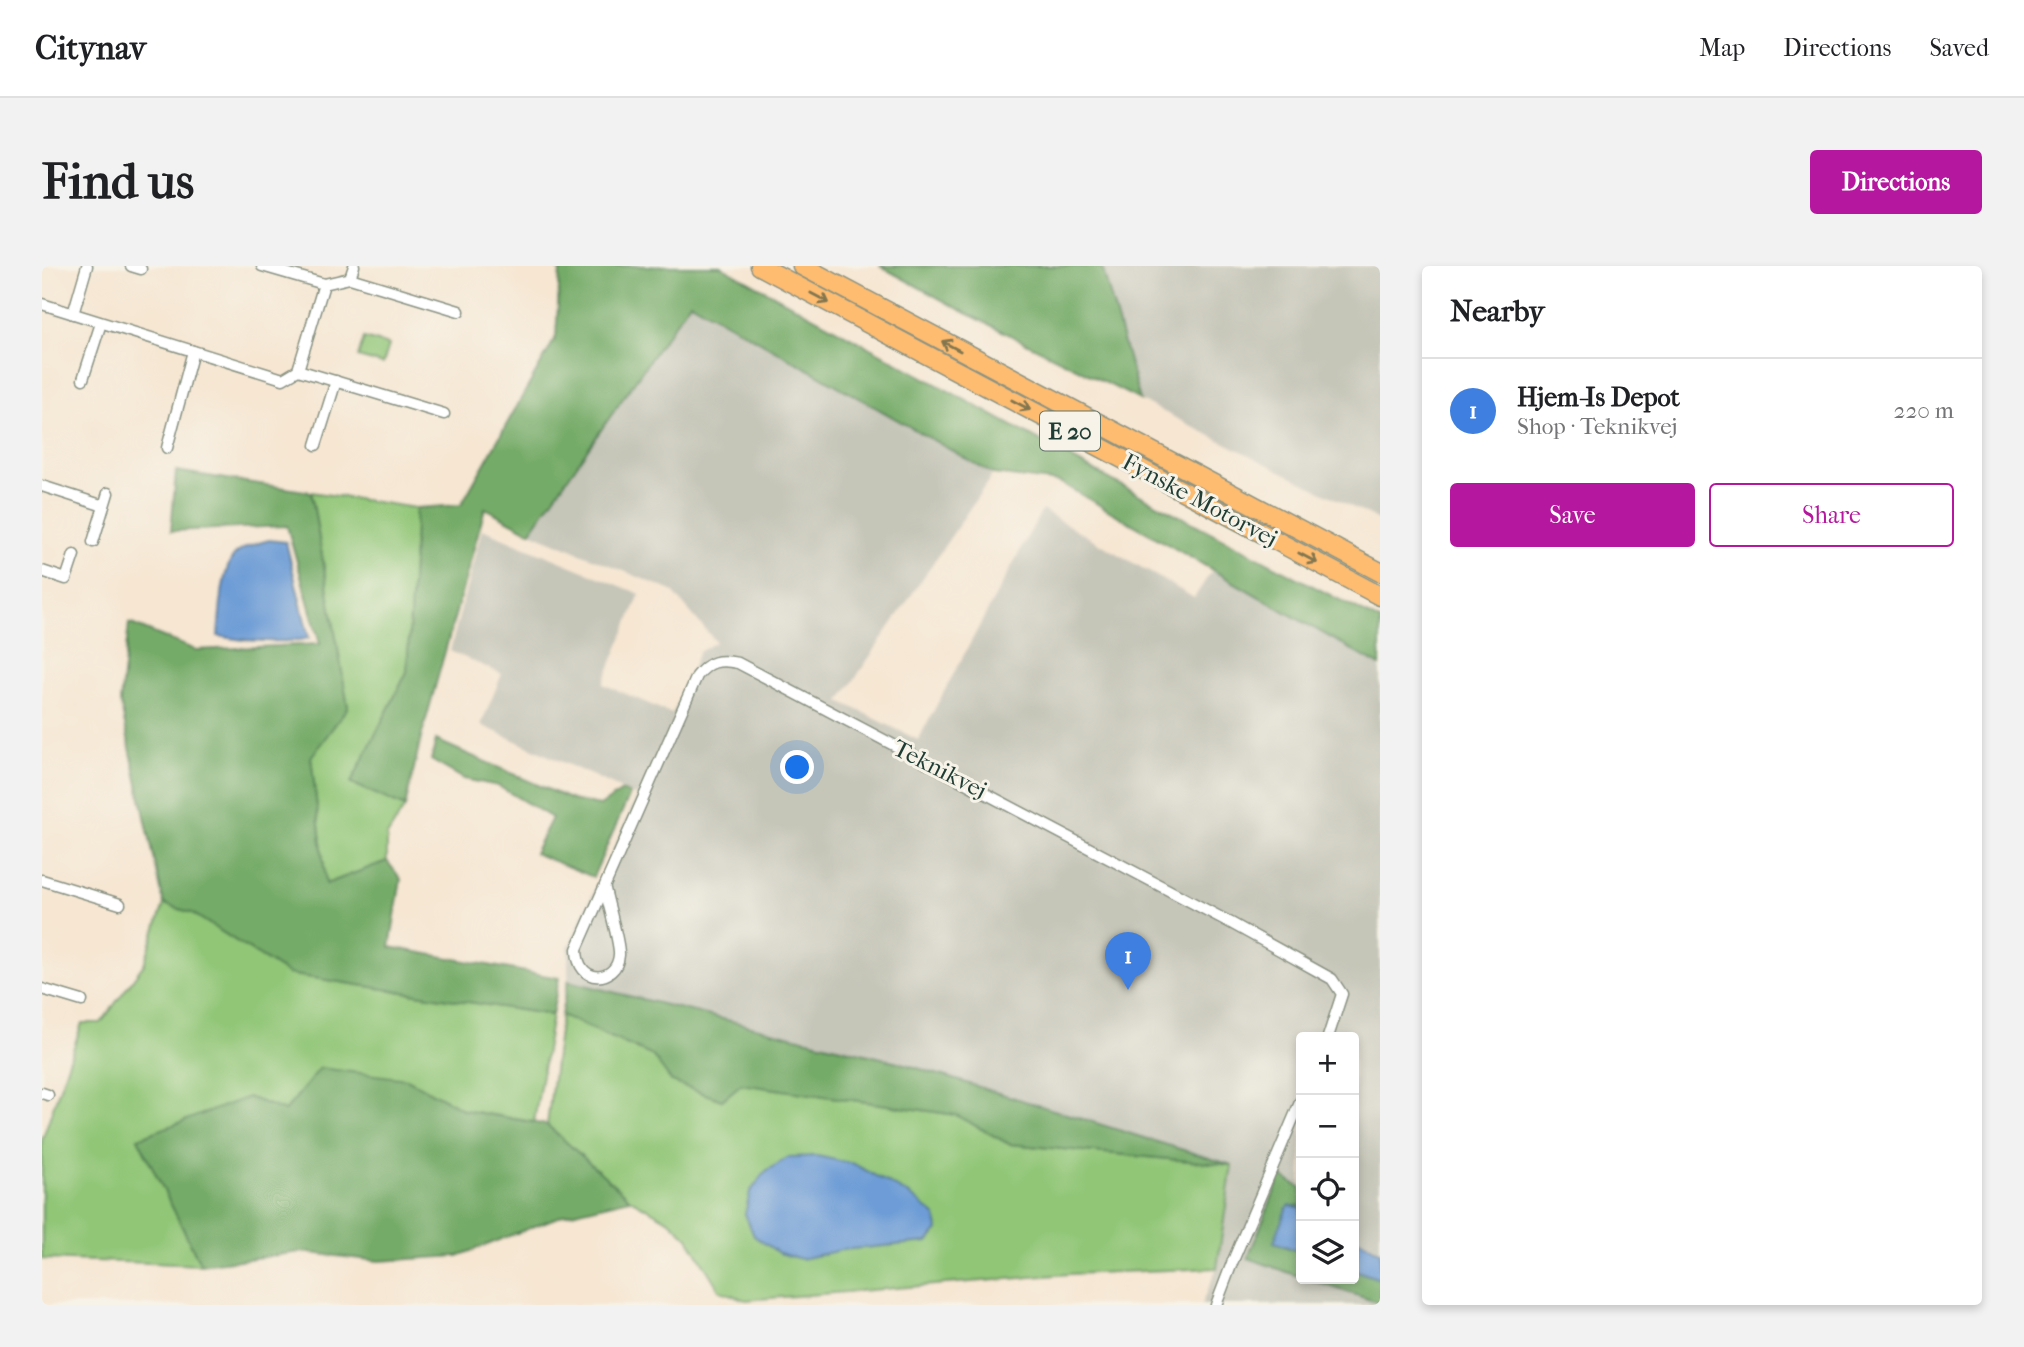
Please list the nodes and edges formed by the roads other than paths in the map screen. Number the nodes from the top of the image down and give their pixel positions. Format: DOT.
graph roads {
  1 [pos="88,266"];
  2 [pos="265,266"];
  3 [pos="354,266"];
  4 [pos="760,266"];
  5 [pos="802,266"];
  6 [pos="350,278"];
  7 [pos="324,285"];
  8 [pos="42,304"];
  9 [pos="459,311"];
  10 [pos="74,314"];
  11 [pos="102,323"];
  12 [pos="193,351"];
  13 [pos="299,370"];
  14 [pos="83,379"];
  15 [pos="336,381"];
  16 [pos="444,414"];
  17 [pos="316,444"];
  18 [pos="167,448"];
  19 [pos="42,486"];
  20 [pos="108,493"];
  21 [pos="104,506"];
  22 [pos="93,542"];
  23 [pos="74,555"];
  24 [pos="42,571"];
  25 [pos="1380,572"];
  26 [pos="1380,596"];
  27 [pos="42,880"];
  28 [pos="605,889"];
  29 [pos="120,904"];
  30 [pos="42,989"];
  31 [pos="82,1001"];
  32 [pos="1330,1032"];
  33 [pos="1296,1112"];
  34 [pos="1216,1305"];
  1 -- 10 [label="street"];
  2 -- 7 [label="street"];
  3 -- 6 [label="street"];
  4 -- 26 [label="highway, Fynske Motorvej / E 20, one-way"];
  25 -- 5 [label="highway, Fynske Motorvej / E 20, one-way"];
  6 -- 7 [label="street"];
  6 -- 9 [label="street"];
  7 -- 13 [label="street"];
  8 -- 10 [label="street"];
  10 -- 11 [label="street"];
  11 -- 12 [label="street"];
  11 -- 14 [label="street"];
  12 -- 13 [label="street"];
  12 -- 18 [label="street"];
  13 -- 15 [label="street"];
  15 -- 16 [label="street"];
  15 -- 17 [label="street"];
  19 -- 21 [label="street"];
  20 -- 21 [label="street"];
  21 -- 22 [label="street"];
  23 -- 24 [label="street"];
  27 -- 29 [label="street"];
  28 -- 28 [label="street, Teknikvej"];
  28 -- 32 [label="street, Teknikvej"];
  30 -- 31 [label="street"];
  33 -- 34 [label="street"];
}
